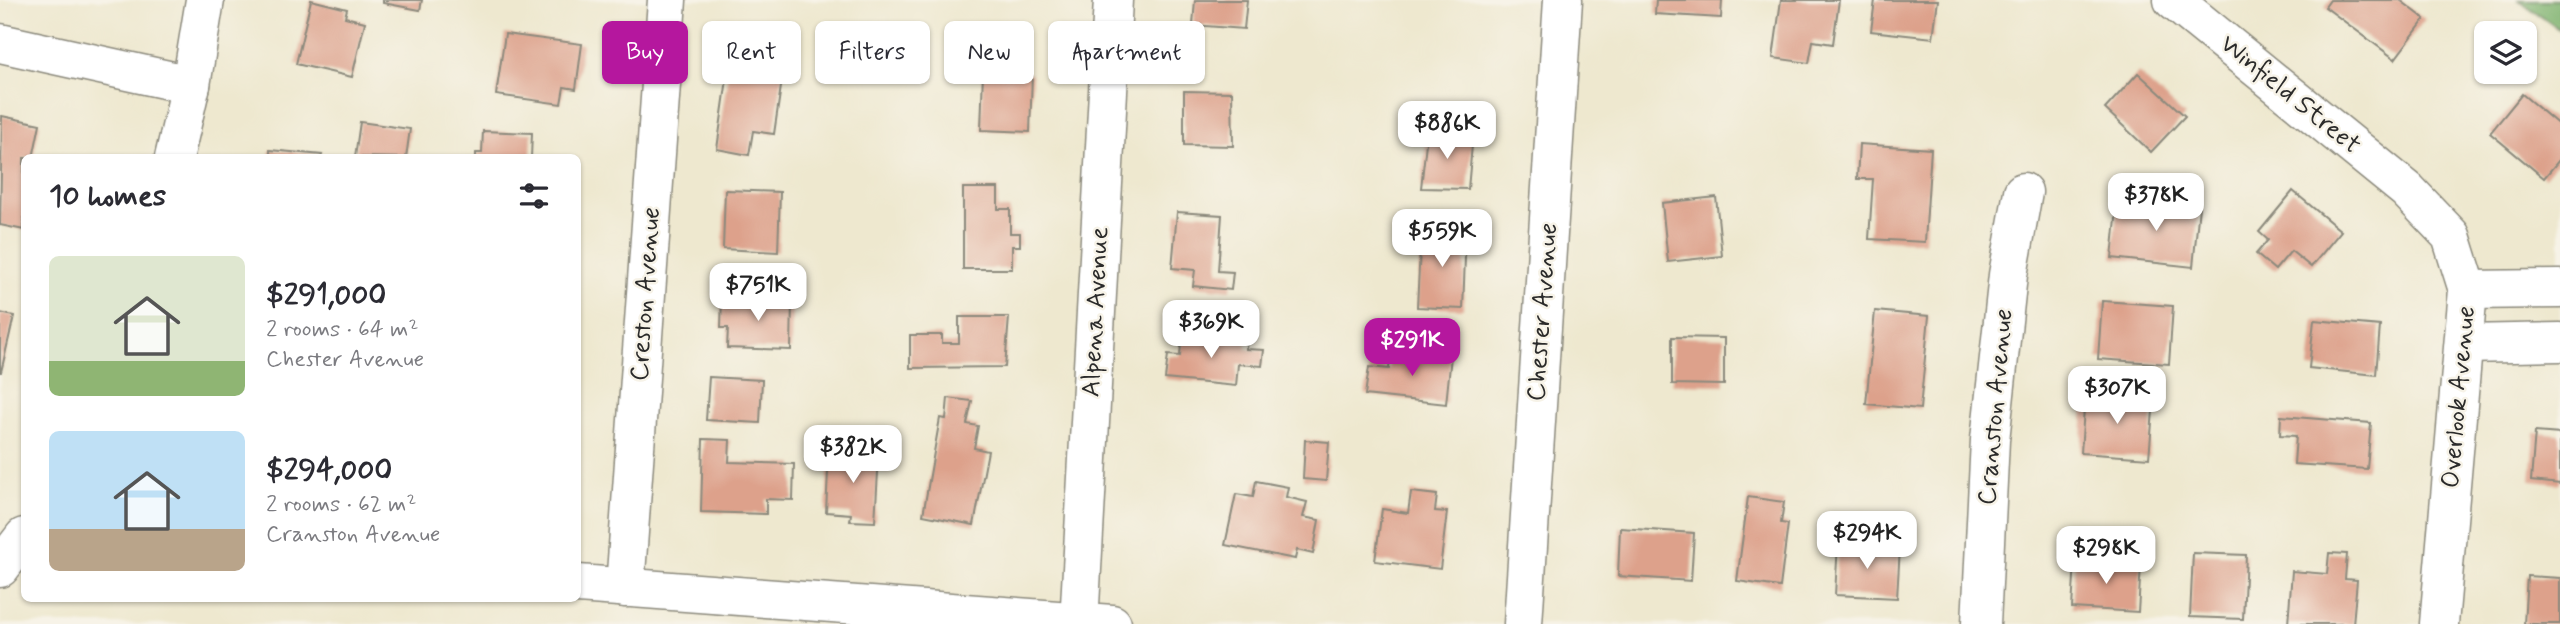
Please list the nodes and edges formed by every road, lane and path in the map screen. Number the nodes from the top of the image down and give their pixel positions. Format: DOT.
graph roads {
  1 [pos="205,0"];
  2 [pos="667,0"];
  3 [pos="1114,0"];
  4 [pos="1563,0"];
  5 [pos="2173,0"];
  6 [pos="0,43"];
  7 [pos="191,85"];
  8 [pos="175,154"];
  9 [pos="2407,190"];
  10 [pos="2023,192"];
  11 [pos="2560,289"];
  12 [pos="2469,290"];
  13 [pos="2560,342"];
  14 [pos="2465,344"];
  15 [pos="21,541"];
  16 [pos="0,568"];
  17 [pos="581,584"];
  18 [pos="625,588"];
  19 [pos="1090,624"];
  20 [pos="1523,624"];
  21 [pos="1981,624"];
  22 [pos="2438,624"];
  1 -- 7 [label="street"];
  2 -- 18 [label="street, Creston Avenue"];
  3 -- 19 [label="street, Alpena Avenue"];
  4 -- 20 [label="street, Chester Avenue"];
  5 -- 9 [label="street, Winfield Street"];
  6 -- 7 [label="street"];
  7 -- 8 [label="street"];
  9 -- 12 [label="street, Overlook Avenue"];
  10 -- 21 [label="street, Cranston Avenue"];
  11 -- 12 [label="street"];
  12 -- 14 [label="street, Overlook Avenue"];
  13 -- 14 [label="street"];
  14 -- 22 [label="street, Overlook Avenue"];
  15 -- 16 [label="street"];
  17 -- 18 [label="street"];
  18 -- 19 [label="street"];
}
